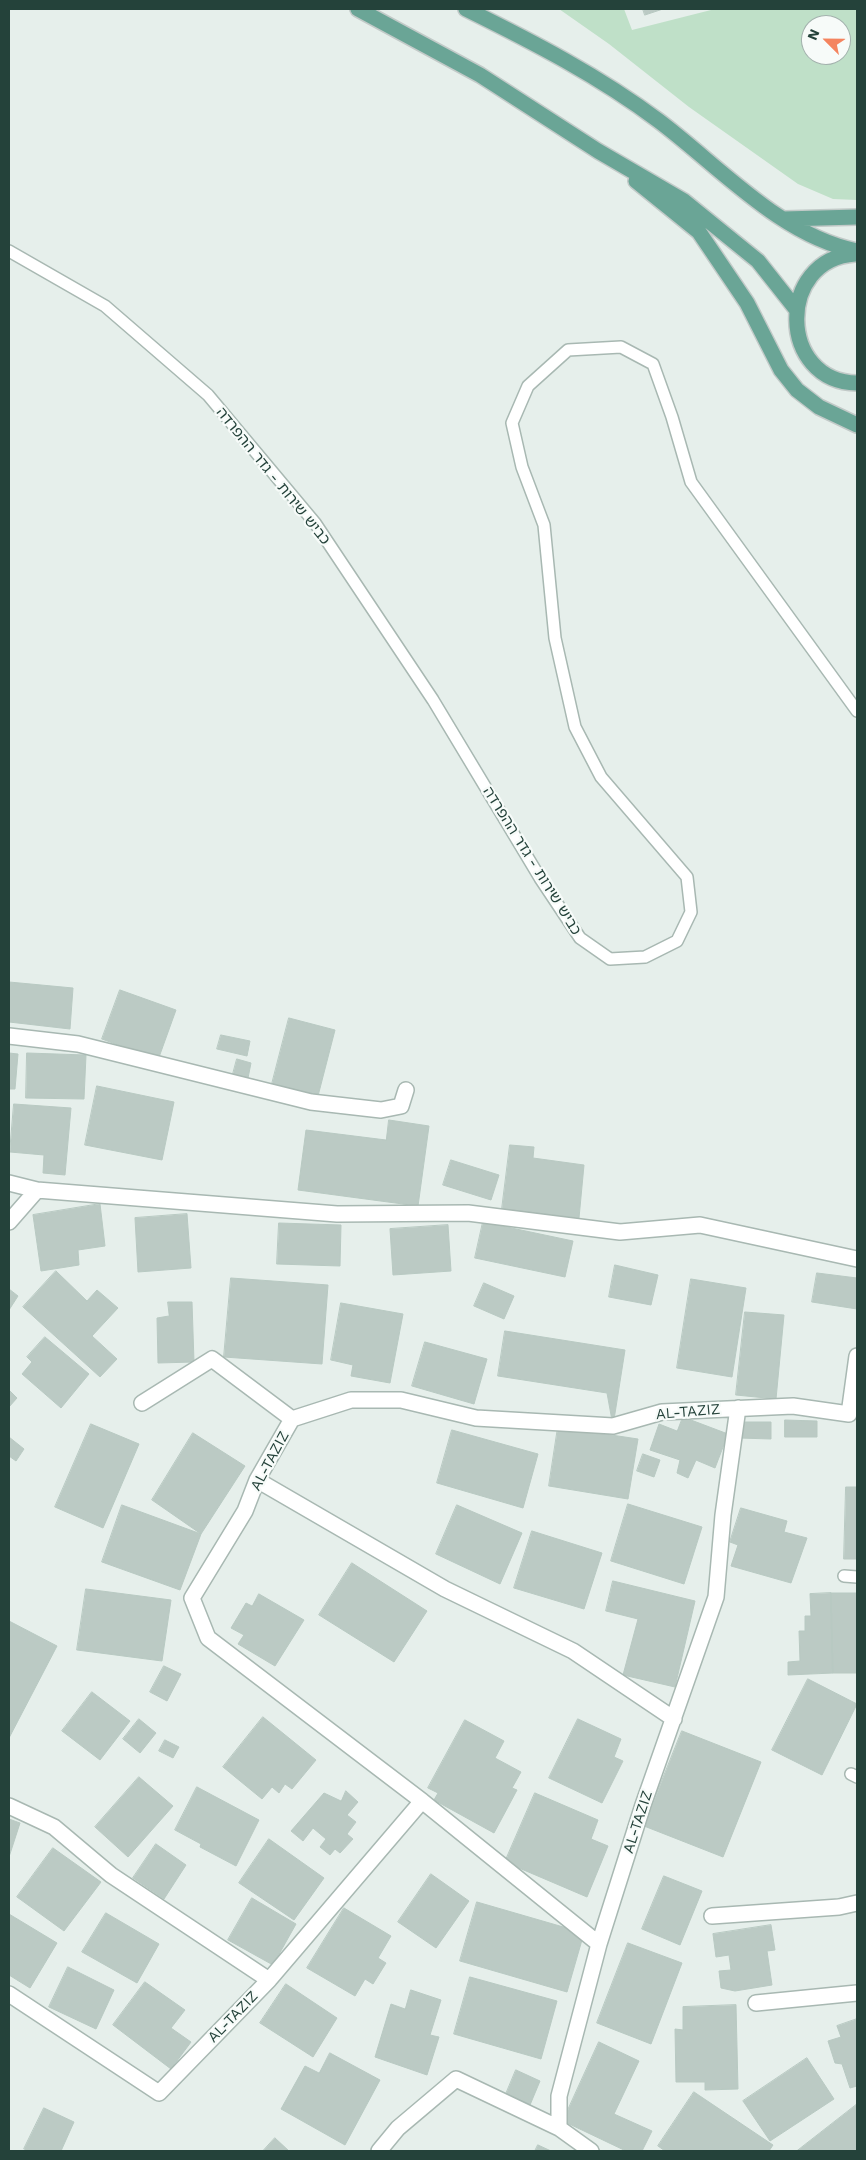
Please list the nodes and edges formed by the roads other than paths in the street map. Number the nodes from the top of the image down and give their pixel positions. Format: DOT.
graph roads {
  1 [pos="358,9"];
  2 [pos="466,9"];
  3 [pos="598,150"];
  4 [pos="857,217"];
  5 [pos="781,218"];
  6 [pos="9,251"];
  7 [pos="857,252"];
  8 [pos="796,309"];
  9 [pos="857,383"];
  10 [pos="857,425"];
  11 [pos="857,711"];
  12 [pos="9,1036"];
  13 [pos="406,1090"];
  14 [pos="9,1183"];
  15 [pos="37,1190"];
  16 [pos="9,1222"];
  17 [pos="857,1259"];
  18 [pos="857,1356"];
  19 [pos="142,1403"];
  20 [pos="738,1408"];
  21 [pos="292,1419"];
  22 [pos="257,1480"];
  23 [pos="844,1576"];
  24 [pos="857,1578"];
  25 [pos="674,1719"];
  26 [pos="422,1801"];
  27 [pos="9,1806"];
  28 [pos="857,1904"];
  29 [pos="712,1916"];
  30 [pos="599,1944"];
  31 [pos="269,1980"];
  32 [pos="857,1993"];
  33 [pos="9,1994"];
  34 [pos="756,2003"];
  35 [pos="559,2128"];
  36 [pos="379,2151"];
  37 [pos="591,2151"];
  1 -- 3 [label="main road"];
  2 -- 5 [label="main road"];
  3 -- 8 [label="main road"];
  3 -- 10 [label="main road"];
  4 -- 5 [label="main road"];
  5 -- 7 [label="main road"];
  6 -- 11 [label="lane, כביש שירות - גדר ההפרדה"];
  7 -- 8 [label="main road"];
  8 -- 9 [label="main road"];
  12 -- 13 [label="street"];
  14 -- 15 [label="street"];
  15 -- 16 [label="street"];
  15 -- 17 [label="street"];
  18 -- 20 [label="street, AL-TAZIZ"];
  19 -- 21 [label="street"];
  20 -- 21 [label="street, AL-TAZIZ"];
  20 -- 25 [label="street, AL-TAZIZ"];
  21 -- 22 [label="street, AL-TAZIZ"];
  22 -- 25 [label="street"];
  22 -- 26 [label="street, AL-TAZIZ"];
  23 -- 24 [label="lane"];
  25 -- 30 [label="street, AL-TAZIZ"];
  26 -- 30 [label="street, AL-TAZIZ"];
  26 -- 31 [label="street, AL-TAZIZ"];
  27 -- 31 [label="street"];
  28 -- 29 [label="street"];
  30 -- 35 [label="street, AL-TAZIZ"];
  31 -- 33 [label="street, AL-TAZIZ"];
  32 -- 34 [label="street"];
  35 -- 36 [label="street"];
  35 -- 37 [label="street"];
}
